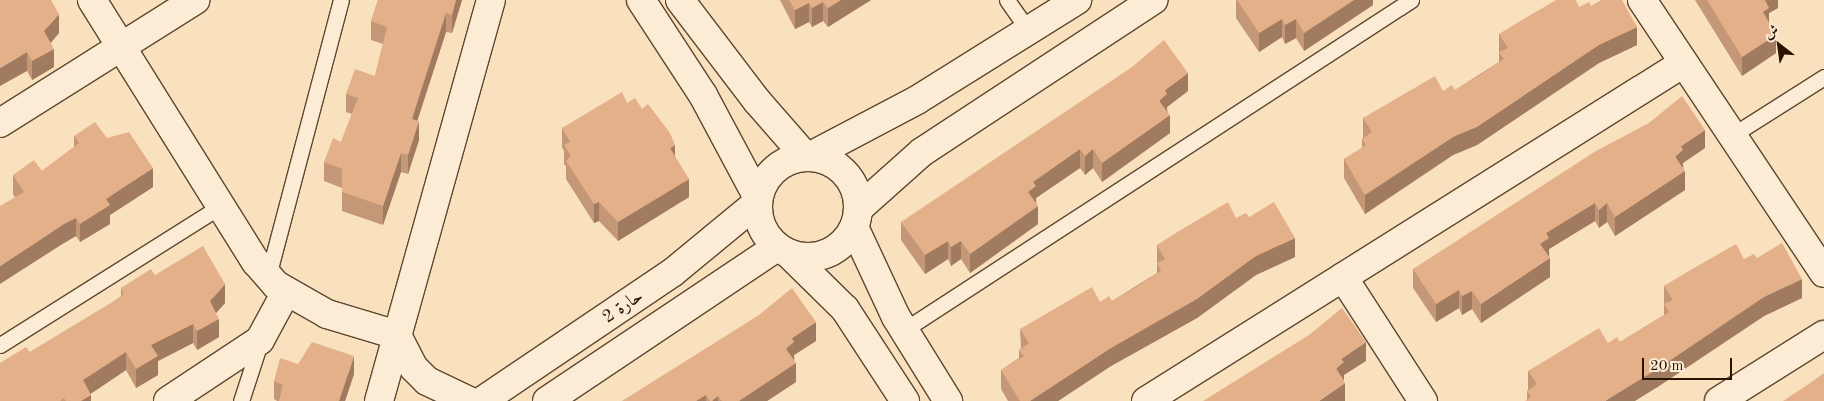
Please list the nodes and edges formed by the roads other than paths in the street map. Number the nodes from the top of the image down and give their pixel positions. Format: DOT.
graph roads {
  1 [pos="92,0"];
  2 [pos="195,0"];
  3 [pos="341,0"];
  4 [pos="492,0"];
  5 [pos="641,0"];
  6 [pos="680,0"];
  7 [pos="1007,0"];
  8 [pos="1077,0"];
  9 [pos="1154,0"];
  10 [pos="1410,0"];
  11 [pos="1642,0"];
  12 [pos="1028,31"];
  13 [pos="121,45"];
  14 [pos="1682,64"];
  15 [pos="1824,77"];
  16 [pos="0,123"];
  17 [pos="1731,136"];
  18 [pos="808,157"];
  19 [pos="757,200"];
  20 [pos="221,206"];
  21 [pos="856,218"];
  22 [pos="783,251"];
  23 [pos="1824,273"];
  24 [pos="1343,276"];
  25 [pos="277,284"];
  26 [pos="904,330"];
  27 [pos="396,335"];
  28 [pos="1824,335"];
  29 [pos="260,340"];
  30 [pos="0,345"];
  31 [pos="168,401"];
  32 [pos="242,401"];
  33 [pos="379,401"];
  34 [pos="469,401"];
  35 [pos="482,401"];
  36 [pos="547,401"];
  37 [pos="905,401"];
  38 [pos="948,401"];
  39 [pos="1146,401"];
  40 [pos="1423,401"];
  41 [pos="1719,401"];
  1 -- 13 [label="street"];
  2 -- 13 [label="street"];
  3 -- 25 [label="lane"];
  4 -- 27 [label="street"];
  5 -- 19 [label="street"];
  6 -- 18 [label="street"];
  7 -- 12 [label="lane"];
  8 -- 12 [label="street"];
  9 -- 21 [label="street"];
  10 -- 26 [label="lane"];
  11 -- 14 [label="street"];
  12 -- 18 [label="street"];
  13 -- 16 [label="street"];
  13 -- 20 [label="street"];
  14 -- 17 [label="street"];
  14 -- 24 [label="street"];
  15 -- 17 [label="lane"];
  17 -- 23 [label="street"];
  18 -- 19 [label="street"];
  18 -- 21 [label="street"];
  19 -- 22 [label="street"];
  19 -- 35 [label="street, حارة 2"];
  20 -- 25 [label="street"];
  20 -- 30 [label="lane"];
  21 -- 22 [label="street"];
  21 -- 26 [label="street"];
  22 -- 36 [label="street, حارة 2"];
  22 -- 37 [label="street"];
  24 -- 39 [label="street"];
  24 -- 40 [label="street"];
  25 -- 27 [label="street"];
  25 -- 29 [label="street"];
  26 -- 38 [label="street"];
  27 -- 33 [label="street"];
  27 -- 34 [label="street"];
  28 -- 41 [label="street"];
  29 -- 31 [label="street"];
  29 -- 32 [label="lane"];
}
